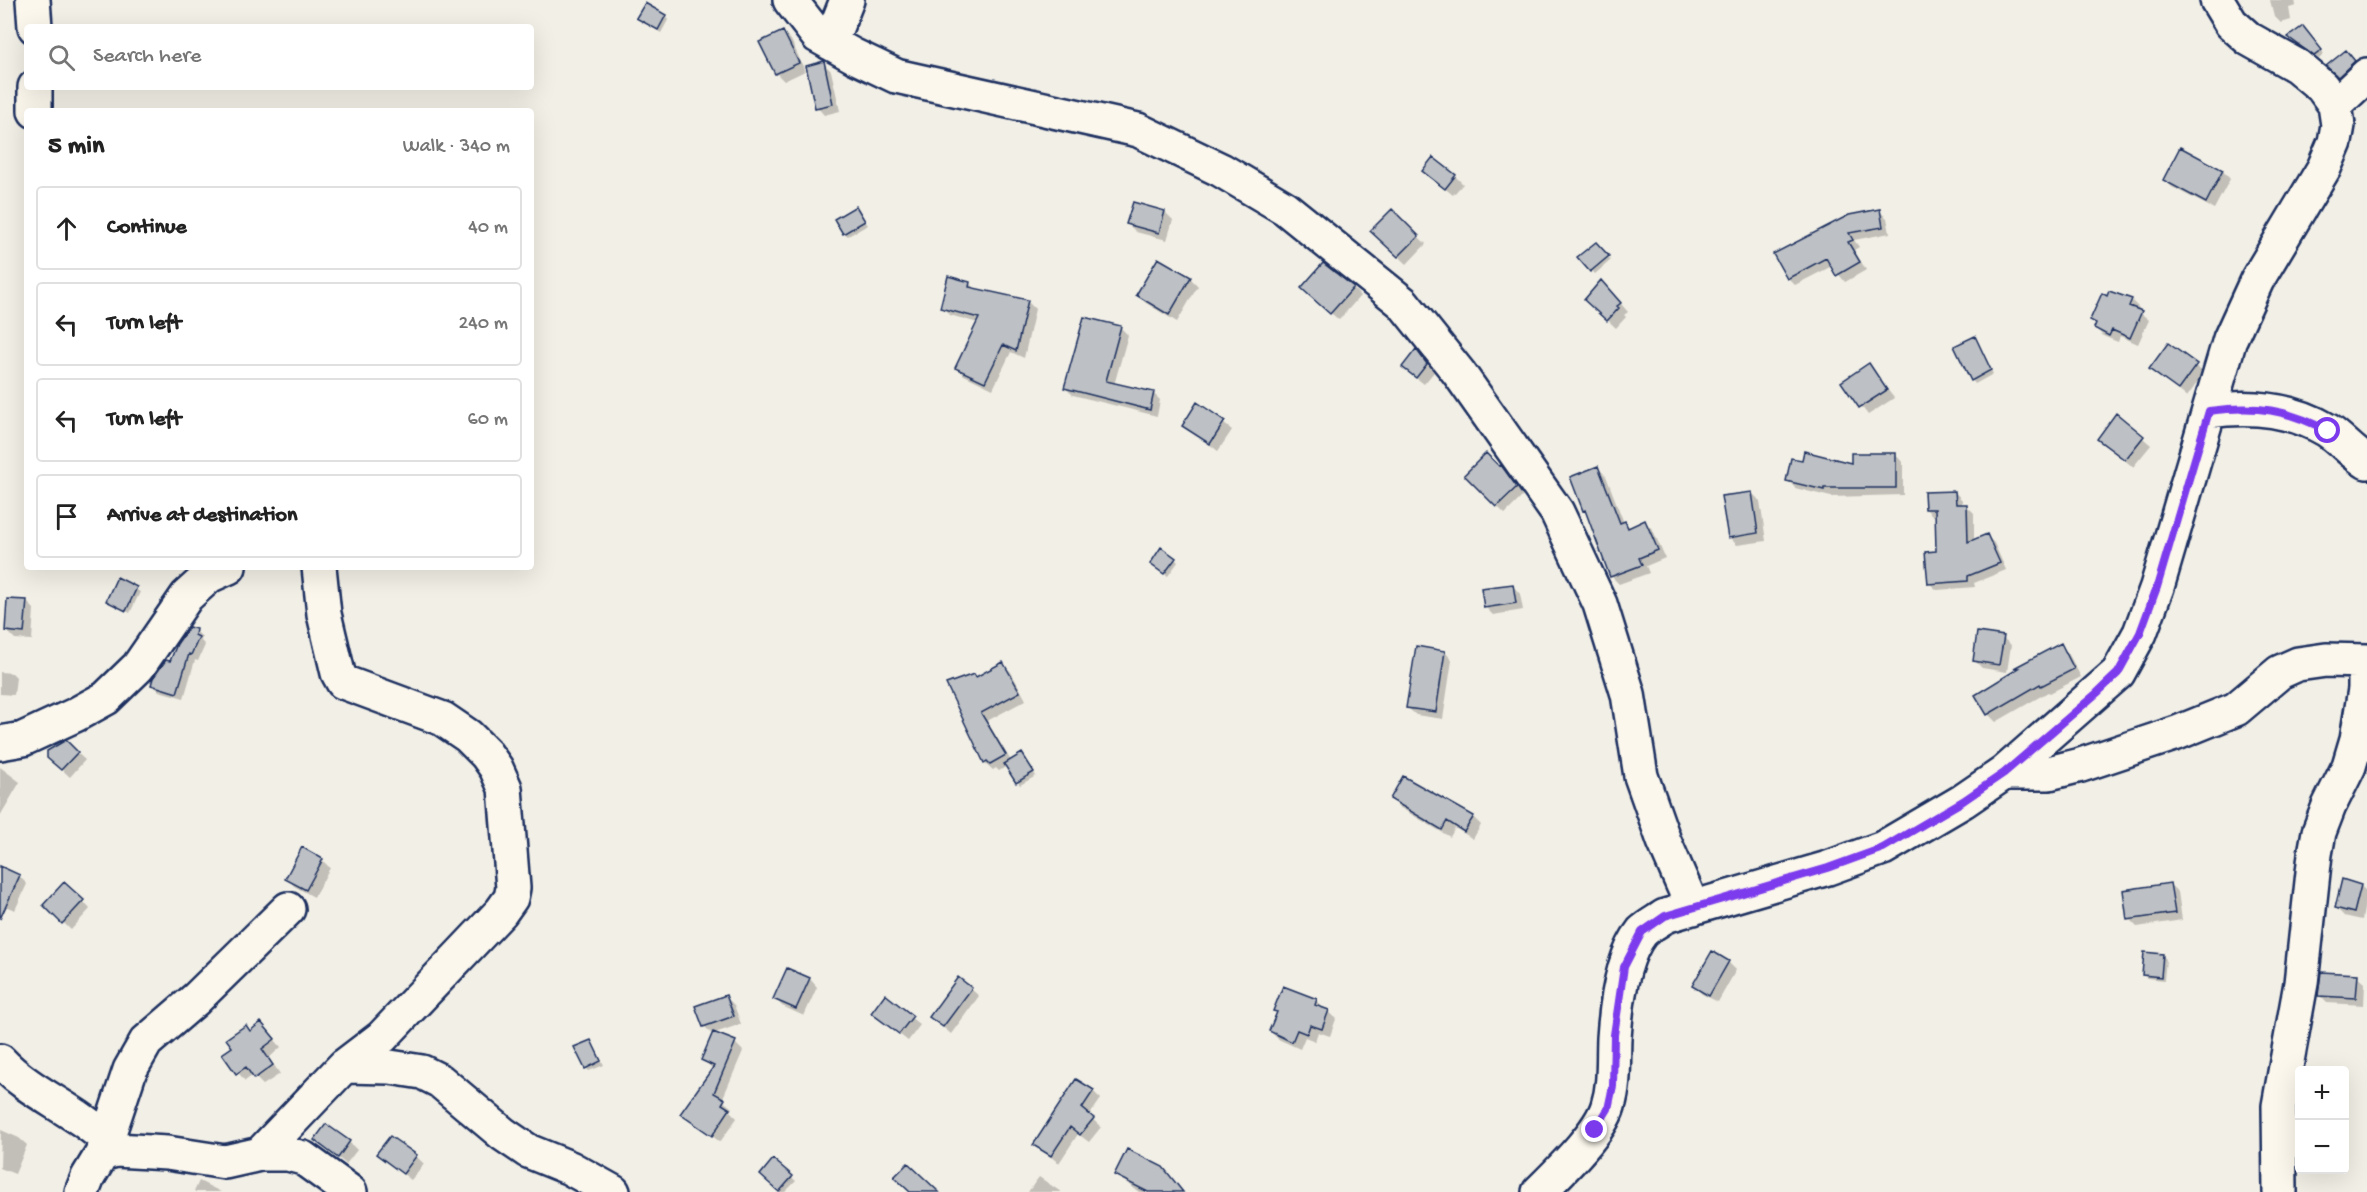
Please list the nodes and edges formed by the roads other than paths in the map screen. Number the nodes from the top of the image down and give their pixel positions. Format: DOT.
graph roads {
  1 [pos="33,0"];
  2 [pos="790,0"];
  3 [pos="847,0"];
  4 [pos="2217,0"];
  5 [pos="35,24"];
  6 [pos="830,43"];
  7 [pos="2367,75"];
  8 [pos="34,90"];
  9 [pos="2335,105"];
  10 [pos="35,108"];
  11 [pos="2209,411"];
  12 [pos="2367,462"];
  13 [pos="222,570"];
  14 [pos="319,570"];
  15 [pos="2366,661"];
  16 [pos="2364,715"];
  17 [pos="0,743"];
  18 [pos="2004,773"];
  19 [pos="1693,908"];
  20 [pos="288,909"];
  21 [pos="0,1061"];
  22 [pos="344,1066"];
  23 [pos="105,1147"];
  24 [pos="261,1154"];
  25 [pos="82,1192"];
  26 [pos="350,1192"];
  27 [pos="613,1192"];
  28 [pos="1539,1192"];
  29 [pos="2280,1192"];
  1 -- 5 [label="street"];
  2 -- 6 [label="street"];
  3 -- 6 [label="street"];
  4 -- 9 [label="street"];
  6 -- 19 [label="street"];
  7 -- 9 [label="street"];
  8 -- 10 [label="street"];
  9 -- 11 [label="street"];
  11 -- 12 [label="street"];
  11 -- 18 [label="street"];
  13 -- 17 [label="street"];
  14 -- 22 [label="street"];
  15 -- 16 [label="street"];
  15 -- 18 [label="street"];
  16 -- 29 [label="street"];
  18 -- 19 [label="street"];
  19 -- 28 [label="street"];
  20 -- 23 [label="street"];
  21 -- 23 [label="street"];
  22 -- 24 [label="street"];
  22 -- 27 [label="street"];
  23 -- 24 [label="street"];
  23 -- 25 [label="street"];
  24 -- 26 [label="street"];
}
